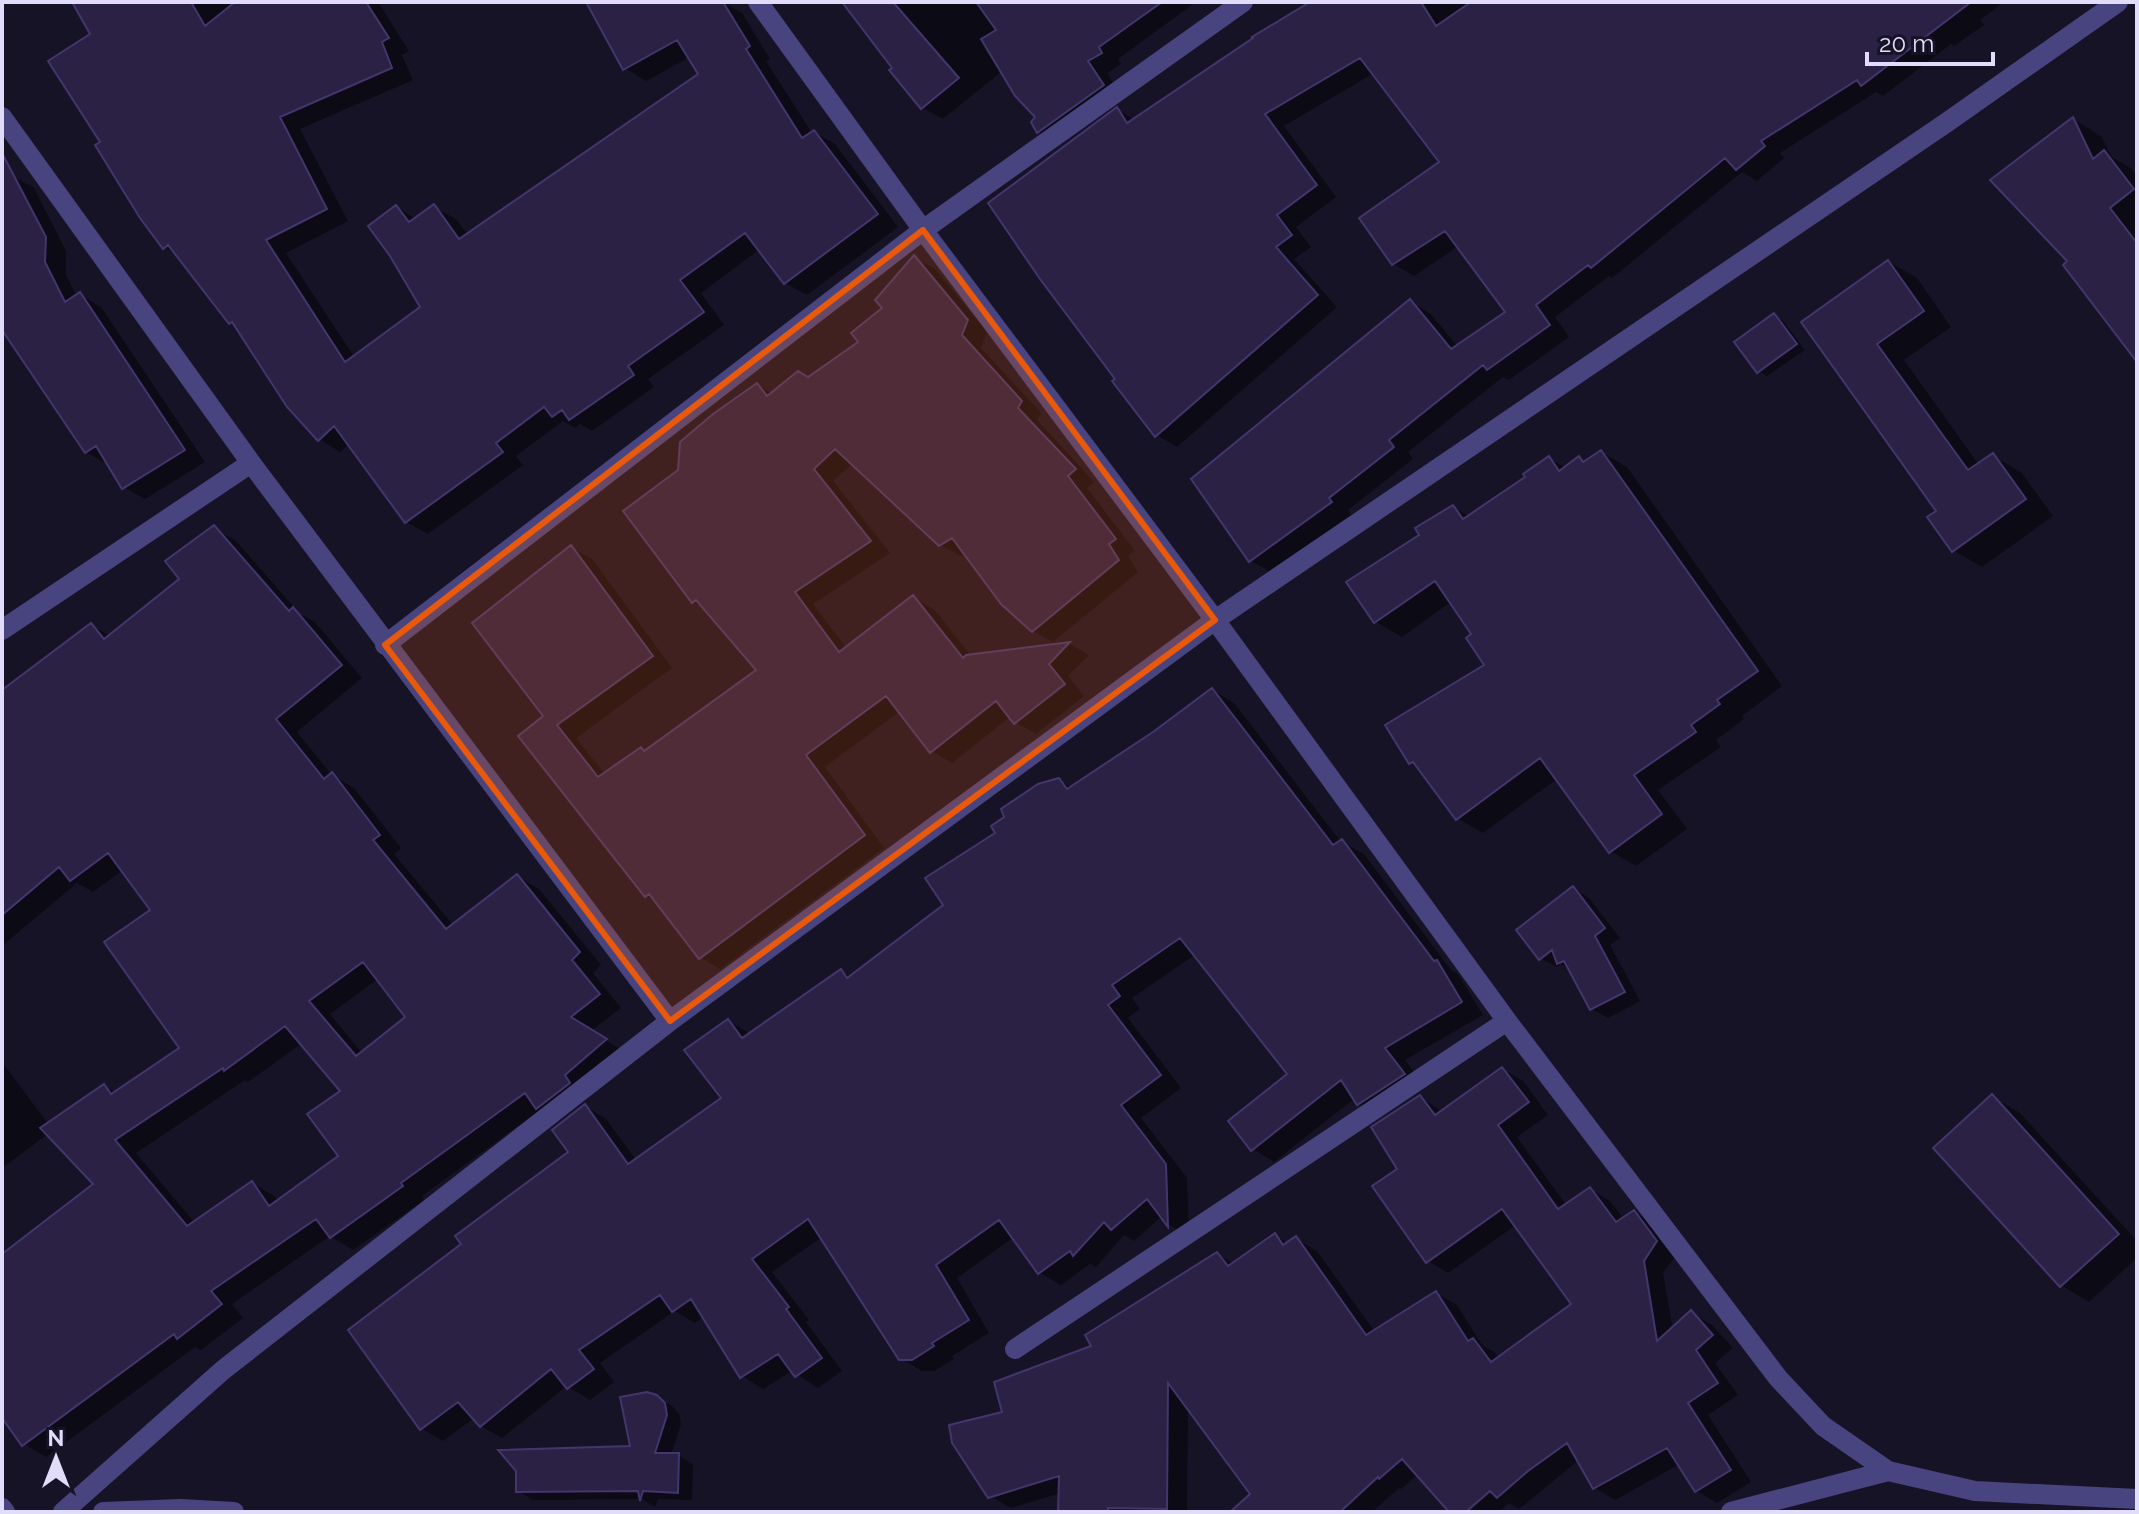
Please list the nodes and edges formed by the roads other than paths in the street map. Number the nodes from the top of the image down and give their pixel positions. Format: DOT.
graph roads {
  1 [pos="758,2"];
  2 [pos="1243,2"];
  3 [pos="2118,2"];
  4 [pos="2,117"];
  5 [pos="923,230"];
  6 [pos="251,463"];
  7 [pos="1215,620"];
  8 [pos="2,630"];
  9 [pos="385,645"];
  10 [pos="670,1021"];
  11 [pos="1507,1021"];
  12 [pos="1015,1349"];
  13 [pos="1888,1471"];
  14 [pos="2137,1499"];
  15 [pos="181,1510"];
  16 [pos="63,1512"];
  17 [pos="103,1512"];
  18 [pos="234,1512"];
  19 [pos="1731,1512"];
  1 -- 5 [label="street"];
  2 -- 5 [label="street"];
  3 -- 7 [label="street"];
  4 -- 6 [label="street"];
  5 -- 7 [label="street"];
  5 -- 9 [label="street"];
  6 -- 8 [label="street"];
  6 -- 9 [label="street"];
  7 -- 10 [label="street"];
  7 -- 11 [label="street"];
  9 -- 10 [label="street"];
  10 -- 16 [label="street"];
  11 -- 12 [label="street"];
  11 -- 13 [label="street"];
  13 -- 14 [label="street"];
  13 -- 19 [label="street"];
  15 -- 17 [label="street"];
  15 -- 18 [label="street"];
}
